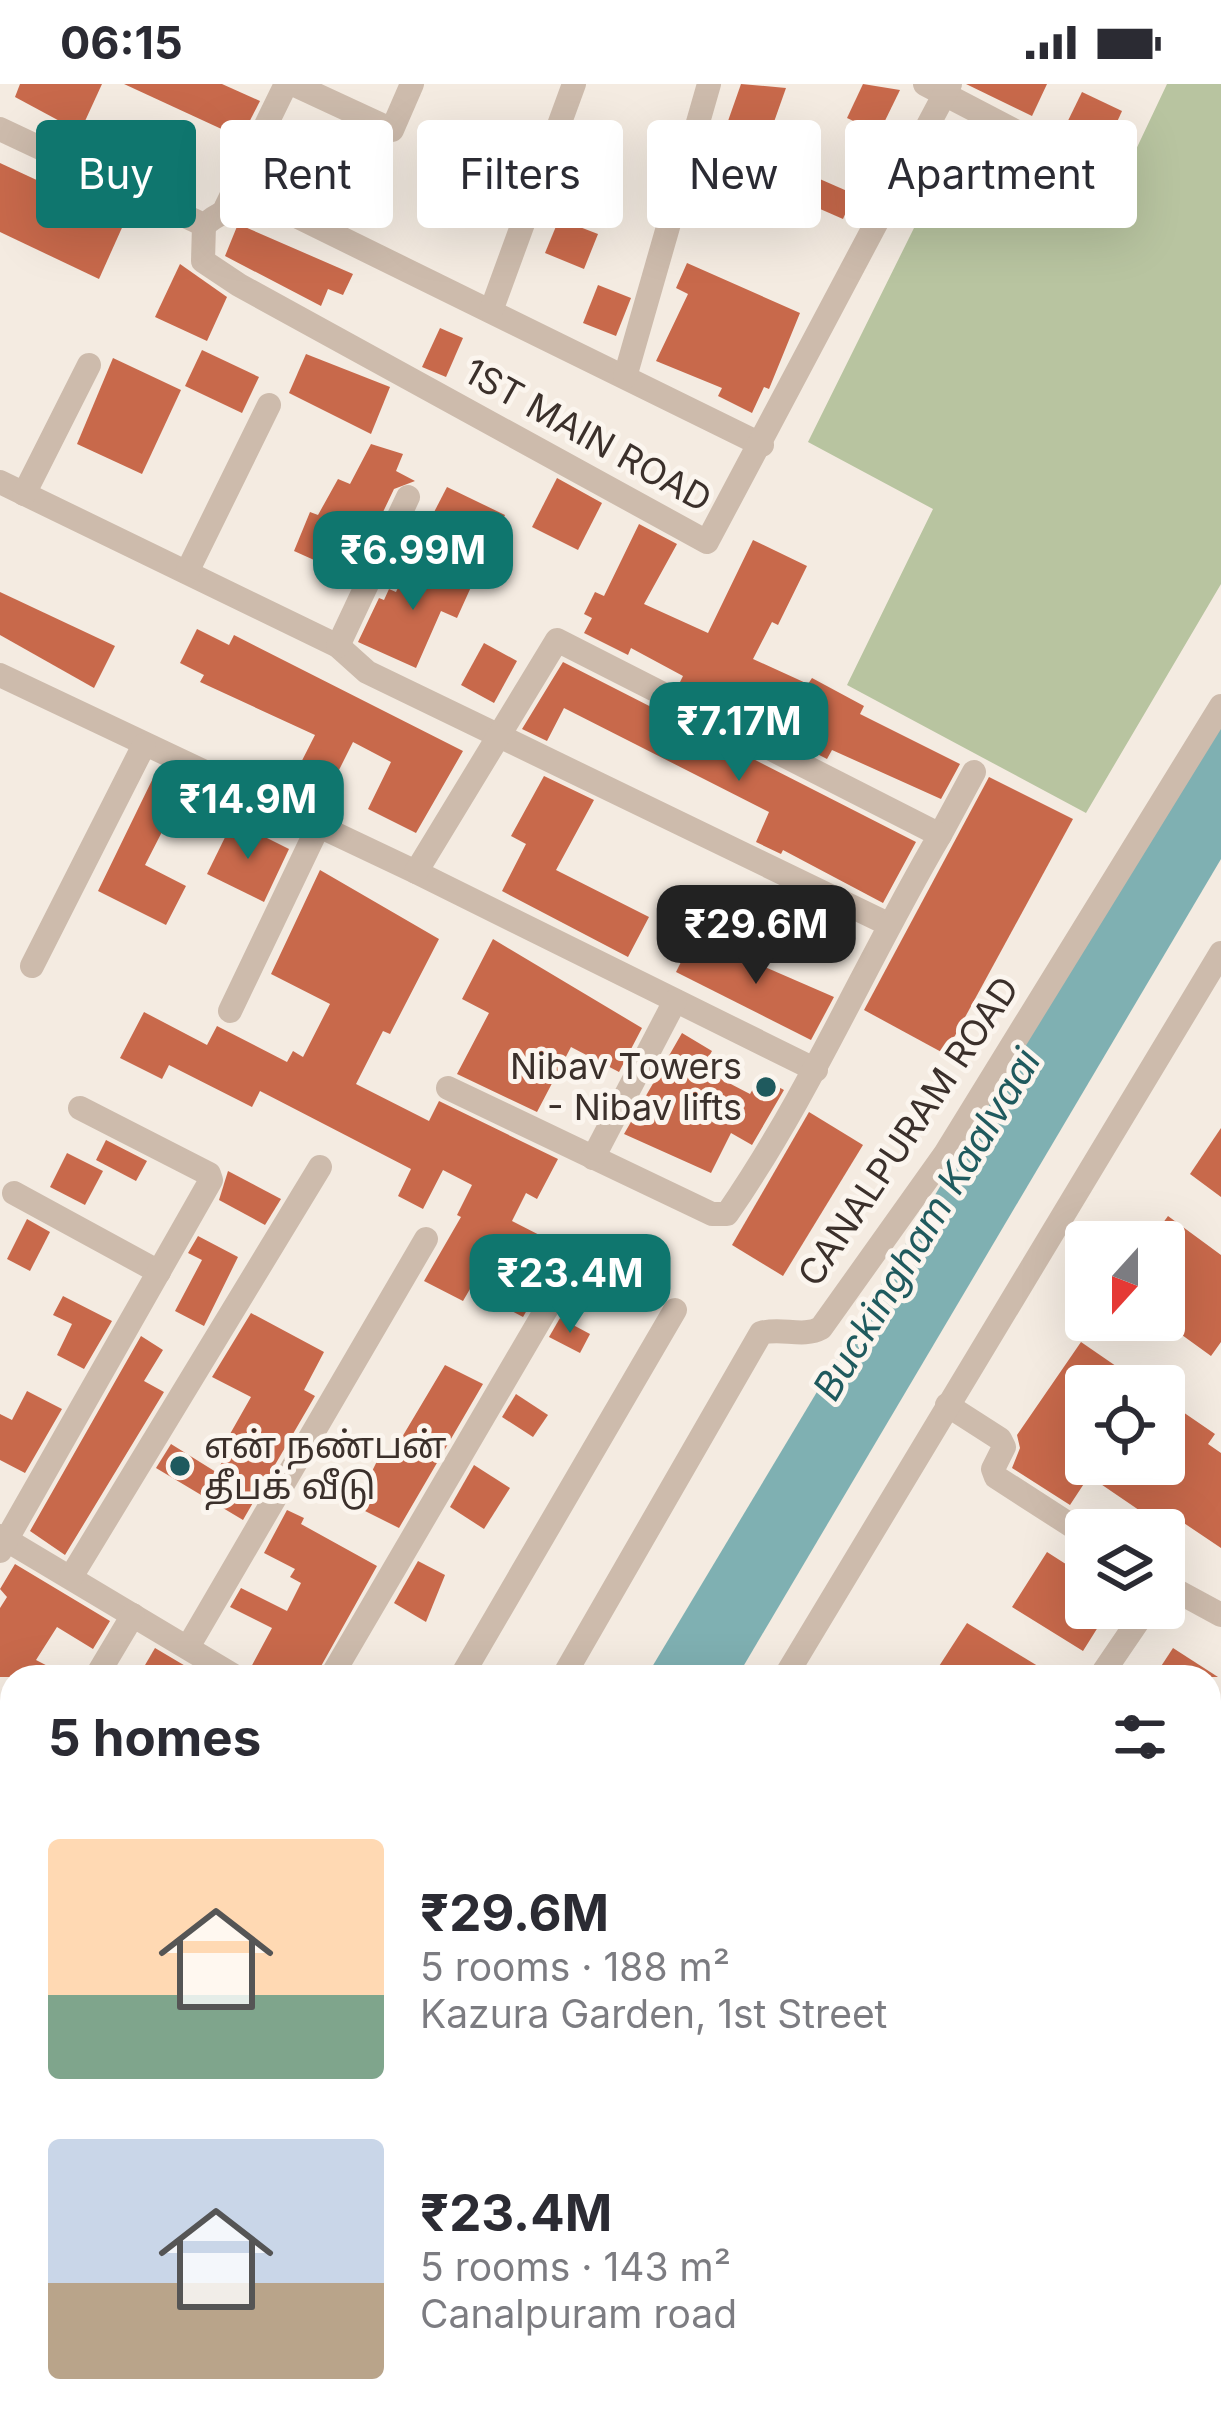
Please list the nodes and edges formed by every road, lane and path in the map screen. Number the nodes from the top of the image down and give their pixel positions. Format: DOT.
graph roads {
  1 [pos="289,84"];
  2 [pos="412,84"];
  3 [pos="574,84"];
  4 [pos="709,84"];
  5 [pos="940,87"];
  6 [pos="271,120"];
  7 [pos="1000,120"];
  8 [pos="0,129"];
  9 [pos="220,212"];
  10 [pos="204,225"];
  11 [pos="323,228"];
  12 [pos="491,311"];
  13 [pos="89,365"];
  14 [pos="625,377"];
  15 [pos="269,405"];
  16 [pos="762,445"];
  17 [pos="0,482"];
  18 [pos="24,494"];
  19 [pos="408,497"];
  20 [pos="187,572"];
  21 [pos="338,646"];
  22 [pos="0,675"];
  23 [pos="1221,706"];
  24 [pos="498,736"];
  25 [pos="144,746"];
  26 [pos="974,772"];
  27 [pos="319,825"];
  28 [pos="940,836"];
  29 [pos="416,872"];
  30 [pos="888,924"];
  31 [pos="1221,953"];
  32 [pos="32,966"];
  33 [pos="676,1001"];
  34 [pos="230,1012"];
  35 [pos="816,1070"];
  36 [pos="448,1088"];
  37 [pos="80,1108"];
  38 [pos="593,1158"];
  39 [pos="320,1167"];
  40 [pos="14,1193"];
  41 [pos="426,1239"];
  42 [pos="581,1250"];
  43 [pos="159,1272"];
  44 [pos="675,1310"];
  45 [pos="947,1405"];
  46 [pos="1065,1521"];
  47 [pos="2,1543"];
  48 [pos="71,1577"];
  49 [pos="1185,1595"];
  50 [pos="133,1615"];
  51 [pos="1221,1615"];
  52 [pos="1133,1629"];
  53 [pos="188,1647"];
  54 [pos="103,1665"];
  55 [pos="217,1665"];
  56 [pos="338,1665"];
  57 [pos="468,1665"];
  58 [pos="570,1665"];
  59 [pos="792,1665"];
  60 [pos="1108,1665"];
  1 -- 2 [label="street"];
  1 -- 6 [label="street"];
  3 -- 12 [label="street"];
  4 -- 14 [label="street"];
  5 -- 7 [label="street"];
  5 -- 16 [label="street, 1ST MAIN ROAD"];
  8 -- 10 [label="street"];
  9 -- 10 [label="street"];
  10 -- 16 [label="street, 1ST MAIN ROAD"];
  11 -- 12 [label="street"];
  12 -- 14 [label="street"];
  13 -- 18 [label="street"];
  14 -- 16 [label="street"];
  15 -- 20 [label="street"];
  17 -- 18 [label="street"];
  18 -- 20 [label="street"];
  19 -- 21 [label="street"];
  20 -- 21 [label="street"];
  21 -- 24 [label="street"];
  22 -- 25 [label="street"];
  23 -- 58 [label="street, CANALPURAM ROAD"];
  24 -- 28 [label="street"];
  24 -- 29 [label="street"];
  24 -- 30 [label="street"];
  25 -- 27 [label="street"];
  25 -- 32 [label="street"];
  26 -- 28 [label="street"];
  27 -- 29 [label="street"];
  27 -- 34 [label="street"];
  28 -- 30 [label="street"];
  29 -- 33 [label="street"];
  30 -- 35 [label="street"];
  31 -- 45 [label="street"];
  33 -- 35 [label="street"];
  33 -- 38 [label="street"];
  35 -- 38 [label="street"];
  36 -- 38 [label="street"];
  37 -- 43 [label="street"];
  39 -- 48 [label="street"];
  40 -- 43 [label="street"];
  41 -- 53 [label="street"];
  42 -- 56 [label="street"];
  43 -- 47 [label="street"];
  44 -- 57 [label="street"];
  45 -- 46 [label="street"];
  45 -- 59 [label="street"];
  47 -- 48 [label="street"];
  48 -- 50 [label="street"];
  49 -- 51 [label="street"];
  50 -- 53 [label="street"];
  50 -- 54 [label="street"];
  52 -- 60 [label="street"];
  53 -- 55 [label="street"];
}
